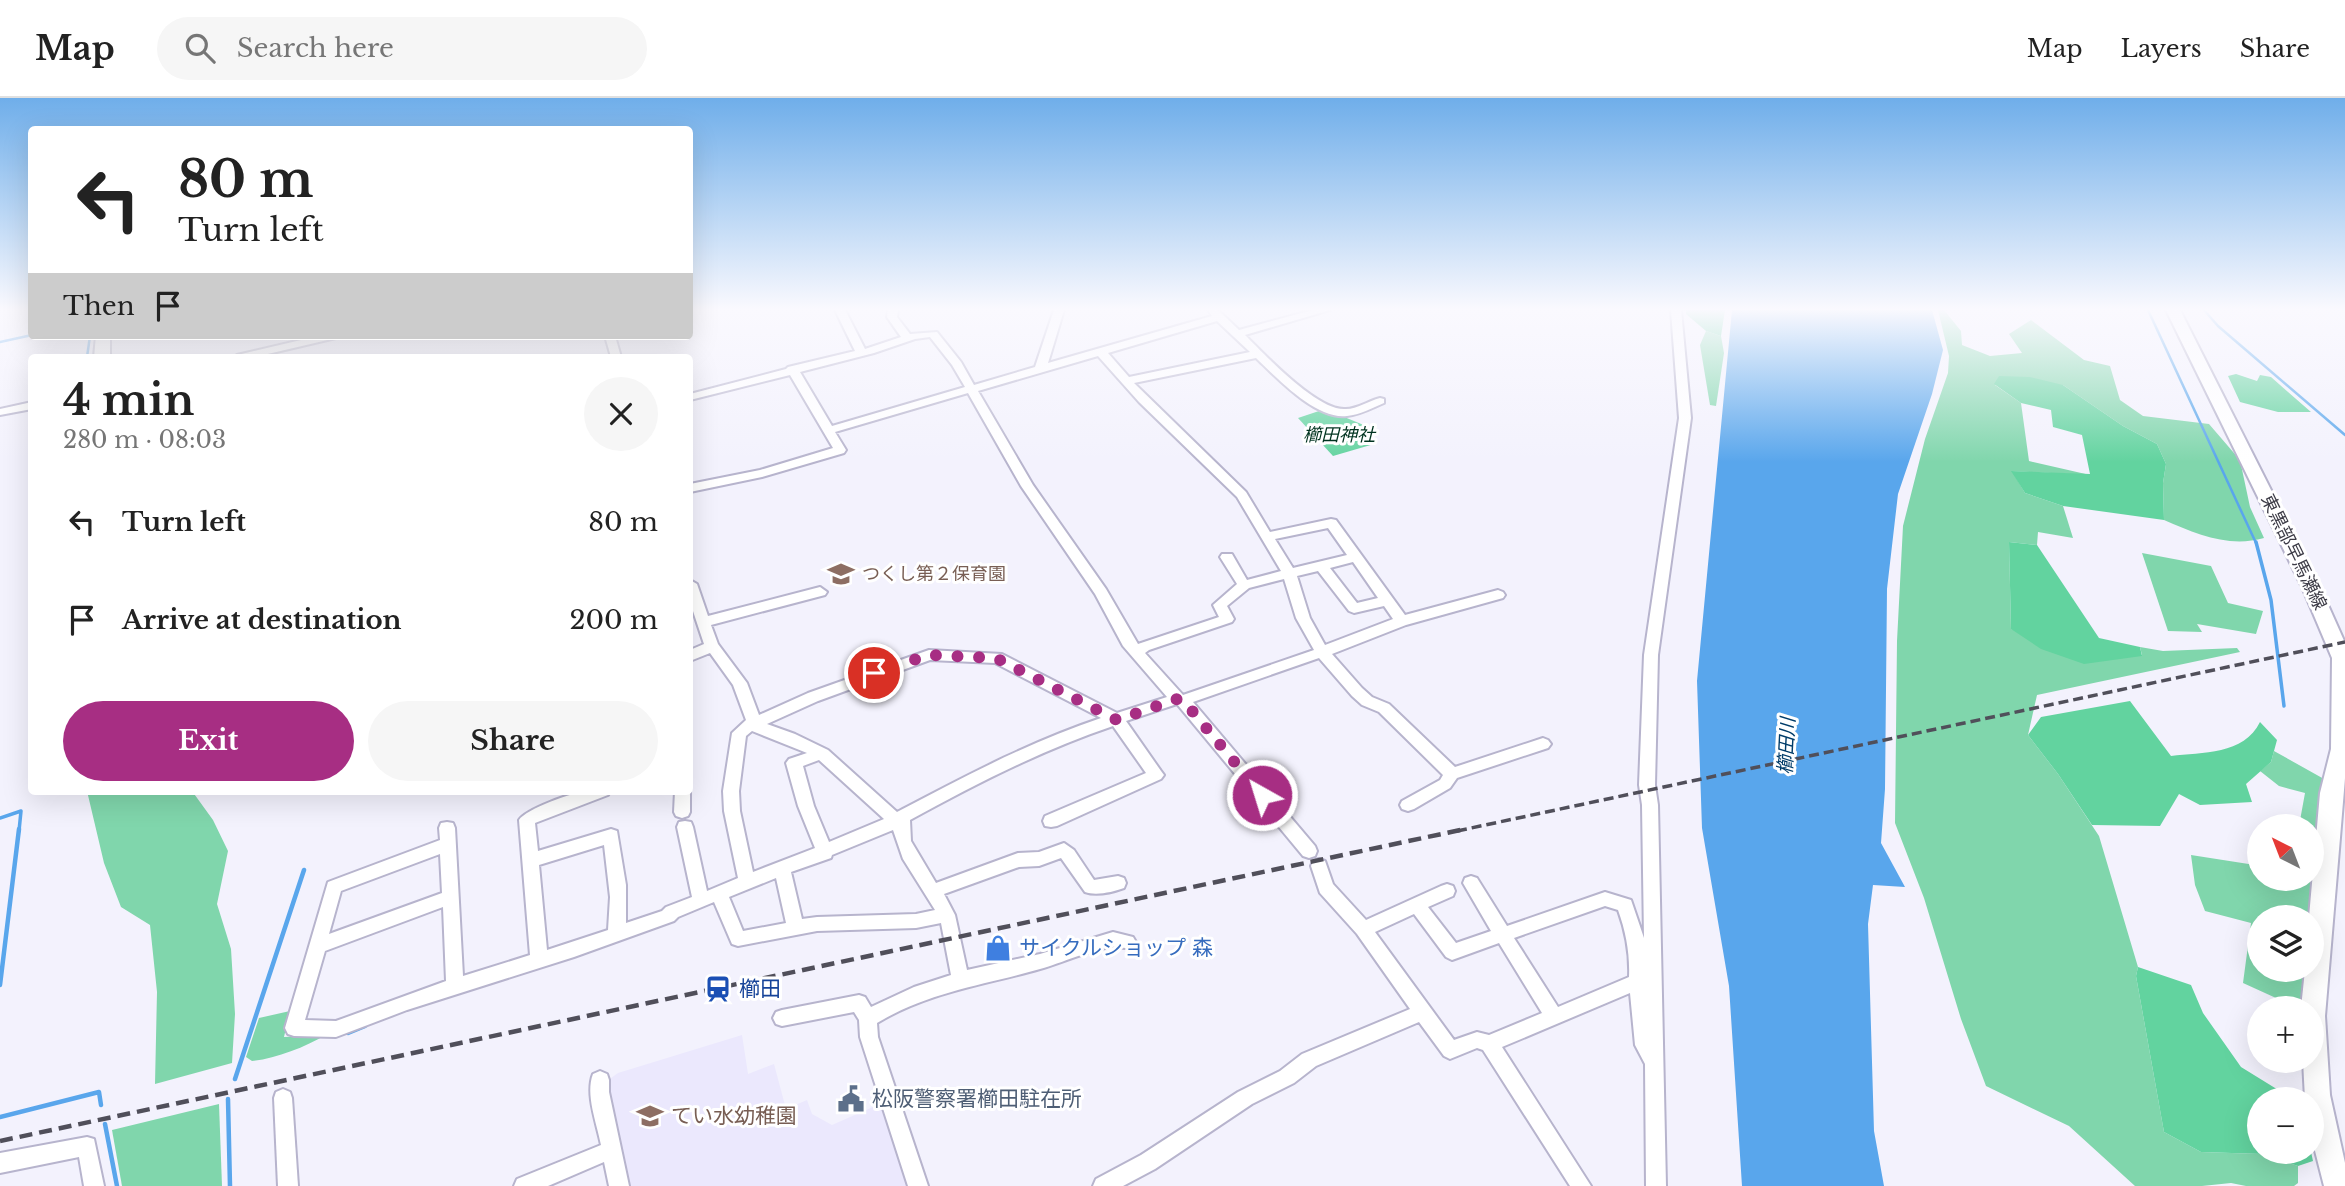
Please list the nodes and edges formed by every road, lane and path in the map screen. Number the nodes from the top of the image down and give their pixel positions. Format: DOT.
graph roads {
  1 [pos="825,361"];
  2 [pos="955,361"];
  3 [pos="1045,361"];
  4 [pos="1071,361"];
  5 [pos="1109,361"];
  6 [pos="1225,361"];
  7 [pos="1265,361"];
  8 [pos="1680,361"];
  9 [pos="2201,361"];
  10 [pos="792,369"];
  11 [pos="1039,370"];
  12 [pos="1126,381"];
  13 [pos="970,390"];
  14 [pos="693,396"];
  15 [pos="1380,401"];
  16 [pos="28,406"];
  17 [pos="0,412"];
  18 [pos="827,431"];
  19 [pos="693,487"];
  20 [pos="1269,536"];
  21 [pos="1227,557"];
  22 [pos="1356,557"];
  23 [pos="1321,565"];
  24 [pos="1289,573"];
  25 [pos="1244,585"];
  26 [pos="820,592"];
  27 [pos="1498,595"];
  28 [pos="693,599"];
  29 [pos="1387,601"];
  30 [pos="697,618"];
  31 [pos="1402,621"];
  32 [pos="712,646"];
  33 [pos="1322,652"];
  34 [pos="1136,653"];
  35 [pos="693,655"];
  36 [pos="1180,700"];
  37 [pos="1117,720"];
  38 [pos="756,723"];
  39 [pos="1543,744"];
  40 [pos="813,757"];
  41 [pos="2342,769"];
  42 [pos="1452,774"];
  43 [pos="591,795"];
  44 [pos="682,795"];
  45 [pos="1408,805"];
  46 [pos="899,819"];
  47 [pos="1051,821"];
  48 [pos="825,853"];
  49 [pos="530,859"];
  50 [pos="782,870"];
  51 [pos="747,883"];
  52 [pos="1118,883"];
  53 [pos="1471,883"];
  54 [pos="934,891"];
  55 [pos="1447,891"];
  56 [pos="719,894"];
  57 [pos="452,897"];
  58 [pos="701,901"];
  59 [pos="1417,905"];
  60 [pos="947,915"];
  61 [pos="796,929"];
  62 [pos="1363,929"];
  63 [pos="616,934"];
  64 [pos="1501,934"];
  65 [pos="1127,942"];
  66 [pos="317,946"];
  67 [pos="539,958"];
  68 [pos="960,978"];
  69 [pos="1638,982"];
  70 [pos="455,988"];
  71 [pos="1424,1012"];
  72 [pos="1553,1015"];
  73 [pos="782,1018"];
  74 [pos="868,1019"];
  75 [pos="1489,1044"];
  76 [pos="1655,1063"];
  77 [pos="600,1080"];
  78 [pos="282,1098"];
  79 [pos="611,1150"];
  80 [pos="0,1163"];
  81 [pos="94,1186"];
  82 [pos="288,1186"];
  83 [pos="524,1186"];
  84 [pos="619,1186"];
  85 [pos="918,1186"];
  86 [pos="1103,1186"];
  87 [pos="1580,1186"];
  88 [pos="1656,1186"];
  89 [pos="2338,1186"];
  1 -- 10 [label="street"];
  2 -- 13 [label="street"];
  3 -- 11 [label="street"];
  4 -- 11 [label="street"];
  5 -- 12 [label="street"];
  6 -- 12 [label="street"];
  7 -- 15 [label="street"];
  8 -- 76 [label="street"];
  9 -- 41 [label="main road, 東黒部早馬瀬線"];
  10 -- 14 [label="street"];
  10 -- 18 [label="street"];
  11 -- 13 [label="street"];
  12 -- 20 [label="street"];
  13 -- 18 [label="street"];
  13 -- 34 [label="street"];
  16 -- 17 [label="street"];
  18 -- 19 [label="street"];
  20 -- 22 [label="street"];
  20 -- 24 [label="street"];
  21 -- 25 [label="street"];
  22 -- 23 [label="street"];
  22 -- 29 [label="street"];
  23 -- 24 [label="street"];
  23 -- 29 [label="street"];
  24 -- 25 [label="street"];
  24 -- 33 [label="street"];
  25 -- 34 [label="street"];
  26 -- 30 [label="street"];
  27 -- 31 [label="street"];
  28 -- 30 [label="street"];
  29 -- 31 [label="street"];
  30 -- 32 [label="street"];
  31 -- 33 [label="street"];
  32 -- 35 [label="street"];
  32 -- 38 [label="street"];
  33 -- 36 [label="street"];
  33 -- 42 [label="street"];
  34 -- 36 [label="street"];
  36 -- 37 [label="street"];
  36 -- 62 [label="street"];
  37 -- 38 [label="street"];
  37 -- 46 [label="street"];
  37 -- 47 [label="street"];
  38 -- 46 [label="street"];
  38 -- 51 [label="street"];
  39 -- 42 [label="street"];
  40 -- 48 [label="street"];
  41 -- 89 [label="main road, 東黒部早馬瀬線"];
  42 -- 45 [label="street"];
  43 -- 49 [label="street"];
  44 -- 58 [label="street"];
  46 -- 48 [label="street"];
  46 -- 54 [label="street"];
  48 -- 50 [label="street"];
  49 -- 63 [label="street"];
  49 -- 67 [label="street"];
  50 -- 51 [label="street"];
  50 -- 61 [label="street"];
  51 -- 56 [label="street"];
  52 -- 54 [label="street"];
  53 -- 64 [label="street"];
  54 -- 60 [label="street"];
  55 -- 59 [label="street"];
  56 -- 58 [label="street"];
  56 -- 61 [label="street"];
  57 -- 66 [label="street"];
  57 -- 66 [label="street"];
  57 -- 70 [label="street"];
  58 -- 63 [label="street"];
  59 -- 62 [label="street"];
  59 -- 64 [label="street"];
  60 -- 61 [label="street"];
  60 -- 68 [label="street"];
  62 -- 71 [label="street"];
  63 -- 67 [label="street"];
  64 -- 69 [label="street"];
  64 -- 72 [label="street"];
  65 -- 68 [label="street"];
  66 -- 70 [label="street"];
  67 -- 70 [label="street"];
  68 -- 74 [label="street"];
  69 -- 72 [label="street"];
  69 -- 76 [label="street"];
  71 -- 75 [label="street"];
  71 -- 86 [label="street"];
  72 -- 75 [label="street"];
  73 -- 74 [label="street"];
  74 -- 85 [label="street"];
  75 -- 87 [label="street"];
  76 -- 88 [label="street"];
  77 -- 79 [label="street"];
  78 -- 82 [label="street"];
  79 -- 83 [label="street"];
  79 -- 84 [label="street"];
  80 -- 81 [label="street"];
}
